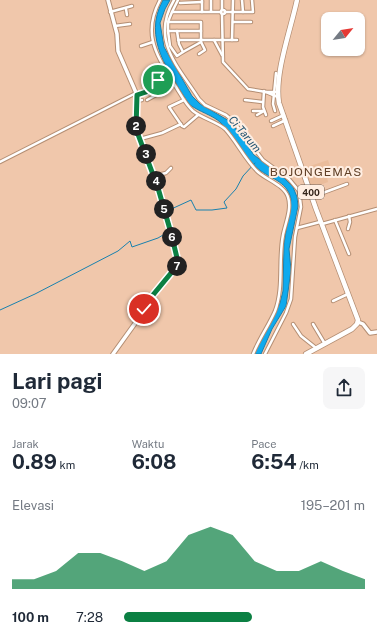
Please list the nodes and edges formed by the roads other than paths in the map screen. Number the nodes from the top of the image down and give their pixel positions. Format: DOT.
graph roads {
  1 [pos="160,0"];
  2 [pos="174,0"];
  3 [pos="212,0"];
  4 [pos="222,0"];
  5 [pos="233,0"];
  6 [pos="242,0"];
  7 [pos="252,0"];
  8 [pos="297,0"];
  9 [pos="107,1"];
  10 [pos="179,1"];
  11 [pos="202,1"];
  12 [pos="132,6"];
  13 [pos="126,9"];
  14 [pos="110,12"];
  15 [pos="172,12"];
  16 [pos="202,12"];
  17 [pos="211,12"];
  18 [pos="222,12"];
  19 [pos="233,12"];
  20 [pos="243,12"];
  21 [pos="127,14"];
  22 [pos="168,22"];
  23 [pos="233,22"];
  24 [pos="251,22"];
  25 [pos="130,24"];
  26 [pos="114,26"];
  27 [pos="168,31"];
  28 [pos="177,31"];
  29 [pos="201,31"];
  30 [pos="178,40"];
  31 [pos="214,40"];
  32 [pos="222,40"];
  33 [pos="232,40"];
  34 [pos="237,40"];
  35 [pos="201,41"];
  36 [pos="153,42"];
  37 [pos="141,46"];
  38 [pos="183,52"];
  39 [pos="199,54"];
  40 [pos="222,55"];
  41 [pos="164,67"];
  42 [pos="276,74"];
  43 [pos="167,89"];
  44 [pos="265,92"];
  45 [pos="137,94"];
  46 [pos="276,94"];
  47 [pos="183,99"];
  48 [pos="142,100"];
  49 [pos="148,100"];
  50 [pos="245,100"];
  51 [pos="138,101"];
  52 [pos="262,102"];
  53 [pos="253,111"];
  54 [pos="264,111"];
  55 [pos="275,111"];
  56 [pos="198,115"];
  57 [pos="257,115"];
  58 [pos="266,116"];
  59 [pos="285,118"];
  60 [pos="271,121"];
  61 [pos="181,124"];
  62 [pos="273,126"];
  63 [pos="140,139"];
  64 [pos="0,162"];
  65 [pos="171,168"];
  66 [pos="154,176"];
  67 [pos="347,184"];
  68 [pos="312,197"];
  69 [pos="377,209"];
  70 [pos="349,216"];
  71 [pos="335,220"];
  72 [pos="321,223"];
  73 [pos="297,228"];
  74 [pos="348,229"];
  75 [pos="350,254"];
  76 [pos="348,294"];
  77 [pos="333,301"];
  78 [pos="144,309"];
  79 [pos="151,322"];
  80 [pos="358,322"];
  81 [pos="293,324"];
  82 [pos="313,324"];
  83 [pos="377,332"];
  84 [pos="325,344"];
  85 [pos="316,348"];
  86 [pos="113,354"];
  87 [pos="253,354"];
  88 [pos="265,354"];
  89 [pos="306,354"];
  1 -- 36 [label="street"];
  2 -- 73 [label="street"];
  3 -- 17 [label="street"];
  4 -- 18 [label="street"];
  5 -- 19 [label="street"];
  6 -- 20 [label="street"];
  7 -- 20 [label="street"];
  8 -- 46 [label="main road, 400"];
  9 -- 14 [label="street"];
  10 -- 11 [label="street"];
  10 -- 15 [label="street"];
  11 -- 16 [label="street"];
  12 -- 13 [label="street"];
  13 -- 14 [label="street"];
  13 -- 21 [label="street"];
  14 -- 26 [label="street"];
  15 -- 16 [label="street"];
  15 -- 22 [label="street"];
  16 -- 17 [label="street"];
  17 -- 18 [label="street"];
  18 -- 19 [label="street"];
  18 -- 32 [label="street"];
  19 -- 20 [label="street"];
  19 -- 23 [label="street"];
  22 -- 27 [label="street"];
  22 -- 29 [label="street"];
  23 -- 24 [label="street"];
  23 -- 33 [label="street"];
  25 -- 26 [label="street"];
  26 -- 45 [label="street"];
  27 -- 28 [label="street"];
  27 -- 38 [label="street"];
  28 -- 29 [label="street"];
  28 -- 30 [label="street"];
  29 -- 35 [label="street"];
  30 -- 35 [label="street"];
  30 -- 38 [label="street"];
  31 -- 32 [label="street"];
  31 -- 35 [label="street"];
  31 -- 40 [label="street"];
  32 -- 33 [label="street"];
  32 -- 40 [label="street"];
  33 -- 34 [label="street"];
  35 -- 38 [label="street"];
  35 -- 39 [label="street"];
  36 -- 37 [label="street"];
  36 -- 41 [label="street"];
  40 -- 44 [label="street"];
  41 -- 45 [label="street"];
  41 -- 47 [label="street"];
  42 -- 46 [label="street"];
  43 -- 49 [label="street"];
  44 -- 46 [label="street"];
  44 -- 52 [label="street"];
  45 -- 51 [label="street"];
  45 -- 64 [label="street"];
  46 -- 55 [label="street"];
  46 -- 59 [label="main road, 400"];
  47 -- 56 [label="street"];
  47 -- 61 [label="street"];
  48 -- 51 [label="street"];
  50 -- 52 [label="street"];
  51 -- 63 [label="street"];
  52 -- 54 [label="street"];
  53 -- 54 [label="street"];
  54 -- 57 [label="street"];
  54 -- 58 [label="street"];
  56 -- 61 [label="street"];
  56 -- 87 [label="street"];
  59 -- 60 [label="street"];
  59 -- 62 [label="street"];
  59 -- 68 [label="main road, 400"];
  61 -- 63 [label="street"];
  63 -- 66 [label="street"];
  65 -- 66 [label="street"];
  66 -- 78 [label="street"];
  67 -- 68 [label="street"];
  68 -- 72 [label="main road, 400"];
  69 -- 70 [label="street"];
  70 -- 71 [label="street"];
  70 -- 74 [label="street"];
  71 -- 72 [label="street"];
  71 -- 75 [label="street"];
  72 -- 73 [label="street"];
  72 -- 76 [label="main road, 400"];
  73 -- 88 [label="street"];
  76 -- 77 [label="street"];
  76 -- 80 [label="main road, 400"];
  78 -- 79 [label="street"];
  78 -- 86 [label="street"];
  80 -- 83 [label="street"];
  80 -- 84 [label="main road"];
  81 -- 85 [label="street"];
  82 -- 84 [label="street"];
  84 -- 85 [label="main road"];
  85 -- 89 [label="main road"];
}
